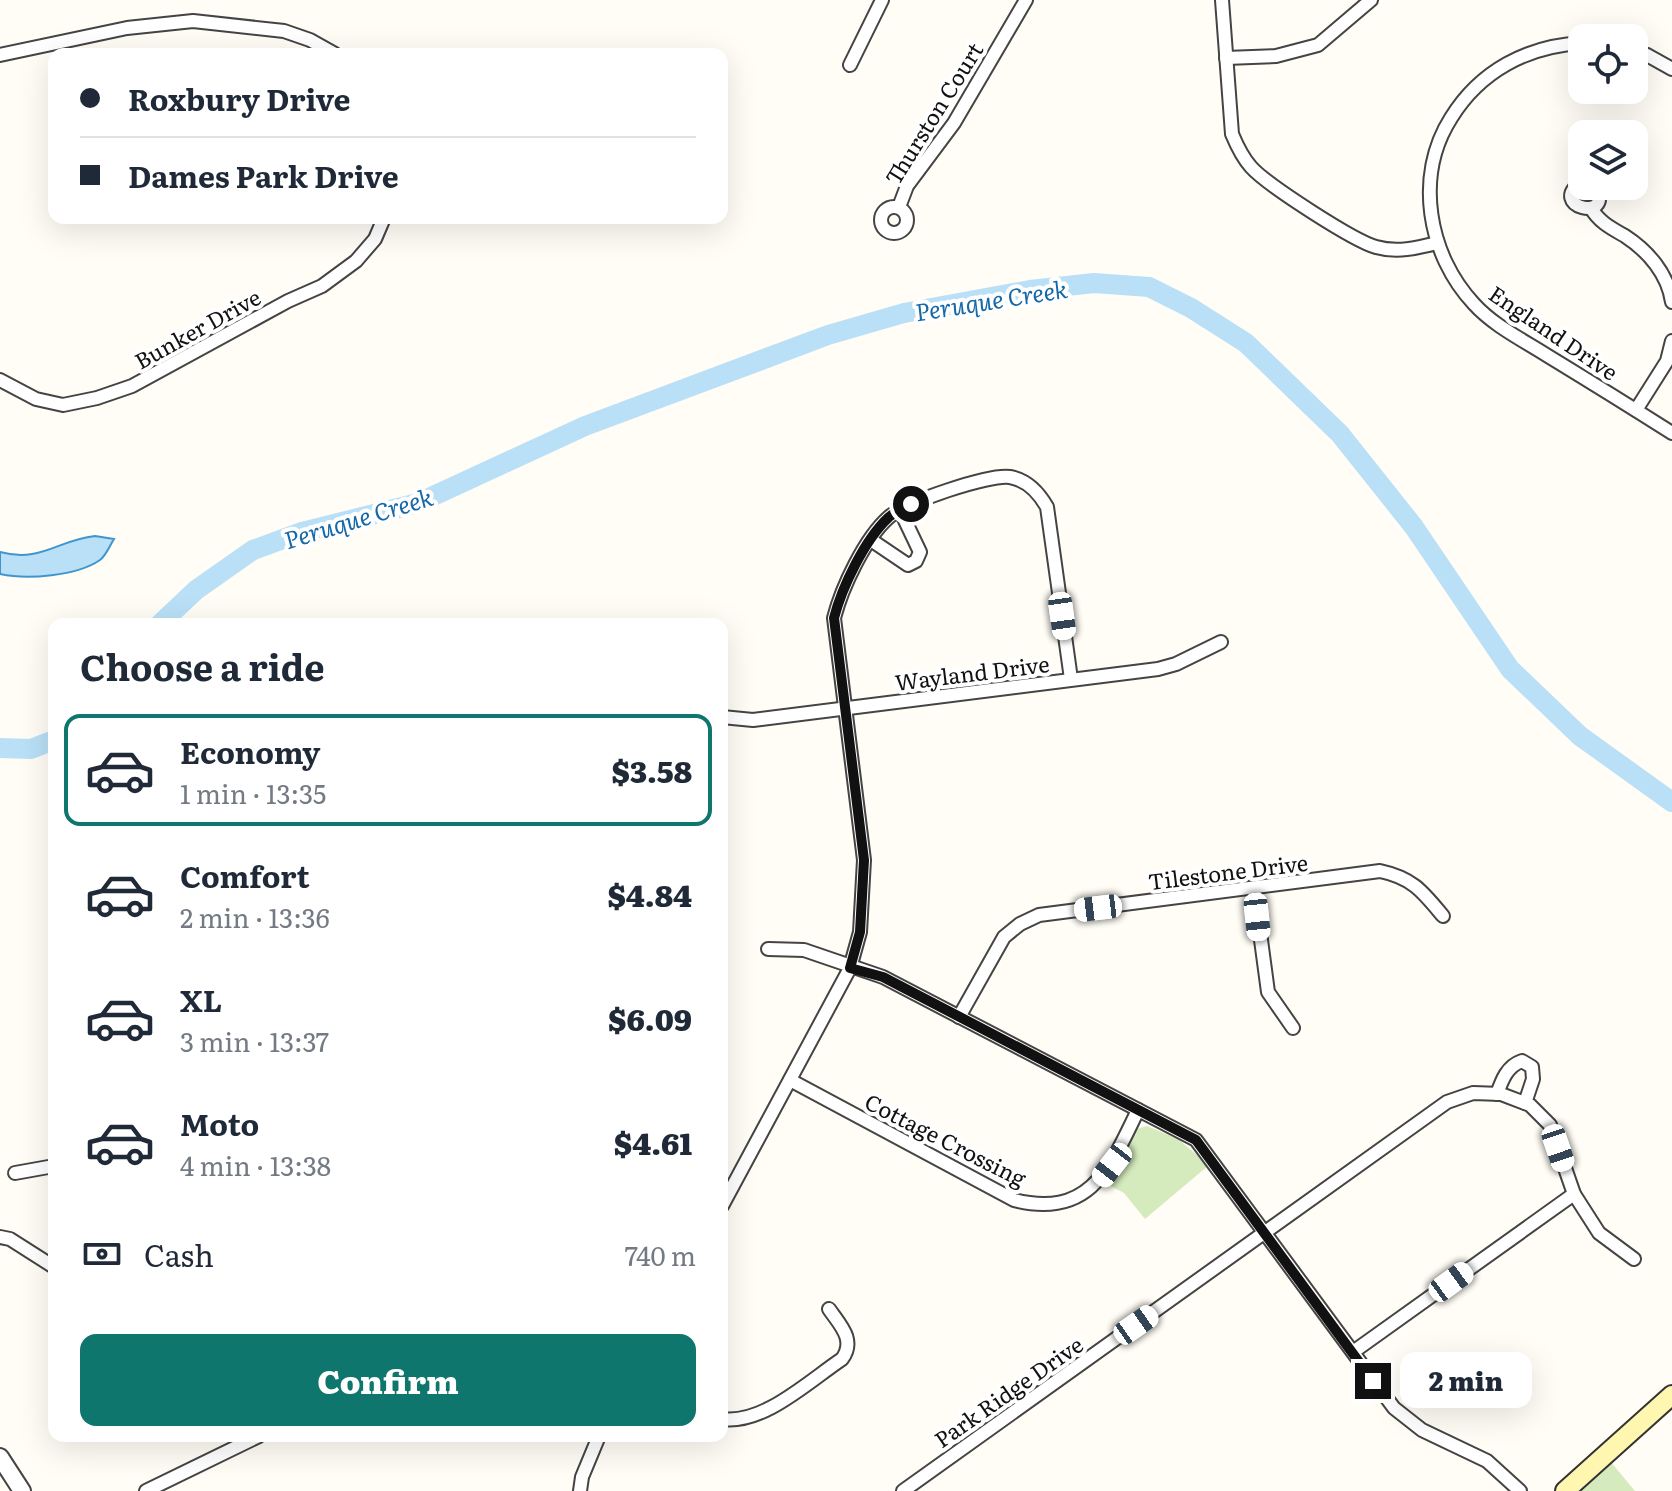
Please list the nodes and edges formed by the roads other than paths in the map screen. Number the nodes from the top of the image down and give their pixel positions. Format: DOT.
graph roads {
  1 [pos="882,0"];
  2 [pos="1222,0"];
  3 [pos="1371,0"];
  4 [pos="1019,3"];
  5 [pos="1568,45"];
  6 [pos="324,48"];
  7 [pos="0,55"];
  8 [pos="1648,56"];
  9 [pos="1226,58"];
  10 [pos="850,65"];
  11 [pos="1672,69"];
  12 [pos="1573,200"];
  13 [pos="1597,200"];
  14 [pos="899,207"];
  15 [pos="1591,208"];
  16 [pos="381,224"];
  17 [pos="1437,243"];
  18 [pos="1672,302"];
  19 [pos="1672,341"];
  20 [pos="0,380"];
  21 [pos="1636,410"];
  22 [pos="1672,433"];
  23 [pos="900,510"];
  24 [pos="871,540"];
  25 [pos="1221,642"];
  26 [pos="1071,679"];
  27 [pos="845,709"];
  28 [pos="728,718"];
  29 [pos="1254,888"];
  30 [pos="1443,916"];
  31 [pos="768,949"];
  32 [pos="850,968"];
  33 [pos="959,1017"];
  34 [pos="1293,1028"];
  35 [pos="790,1080"];
  36 [pos="1497,1094"];
  37 [pos="1525,1103"];
  38 [pos="1138,1110"];
  39 [pos="48,1167"];
  40 [pos="15,1173"];
  41 [pos="1574,1194"];
  42 [pos="728,1195"];
  43 [pos="1266,1232"];
  44 [pos="0,1237"];
  45 [pos="1634,1259"];
  46 [pos="48,1263"];
  47 [pos="829,1309"];
  48 [pos="1353,1352"];
  49 [pos="1672,1395"];
  50 [pos="728,1420"];
  51 [pos="247,1442"];
  52 [pos="597,1442"];
  53 [pos="0,1457"];
  54 [pos="22,1491"];
  55 [pos="146,1491"];
  56 [pos="580,1491"];
  57 [pos="903,1491"];
  58 [pos="1520,1491"];
  59 [pos="1565,1491"];
  1 -- 10 [label="street"];
  2 -- 9 [label="street"];
  3 -- 9 [label="street"];
  4 -- 14 [label="street, Thurston Court"];
  5 -- 17 [label="street, England Drive"];
  6 -- 7 [label="street"];
  8 -- 11 [label="street"];
  9 -- 17 [label="street"];
  12 -- 15 [label="street"];
  13 -- 15 [label="street"];
  15 -- 18 [label="street"];
  16 -- 20 [label="street, Bunker Drive"];
  17 -- 21 [label="street, England Drive"];
  19 -- 21 [label="street"];
  21 -- 22 [label="street, England Drive"];
  23 -- 24 [label="street"];
  23 -- 24 [label="street"];
  23 -- 26 [label="street"];
  24 -- 27 [label="street"];
  25 -- 26 [label="street, Wayland Drive"];
  26 -- 27 [label="street, Wayland Drive"];
  27 -- 28 [label="street, Wayland Drive"];
  27 -- 32 [label="street"];
  29 -- 30 [label="street, Tilestone Drive"];
  29 -- 33 [label="street, Tilestone Drive"];
  29 -- 34 [label="street"];
  31 -- 32 [label="street"];
  32 -- 33 [label="street"];
  32 -- 35 [label="street"];
  33 -- 38 [label="street"];
  35 -- 38 [label="street, Cottage Crossing"];
  35 -- 42 [label="street"];
  36 -- 37 [label="street, Park Ridge Drive"];
  36 -- 37 [label="street"];
  36 -- 43 [label="street, Park Ridge Drive"];
  37 -- 41 [label="street, Park Ridge Drive"];
  38 -- 43 [label="street"];
  39 -- 40 [label="street"];
  41 -- 45 [label="street, Park Ridge Drive"];
  41 -- 48 [label="street"];
  43 -- 48 [label="street"];
  43 -- 57 [label="street, Park Ridge Drive"];
  44 -- 46 [label="street"];
  47 -- 50 [label="street"];
  48 -- 58 [label="street"];
  49 -- 59 [label="main road"];
  51 -- 55 [label="street"];
  52 -- 56 [label="street"];
  53 -- 54 [label="street"];
}
